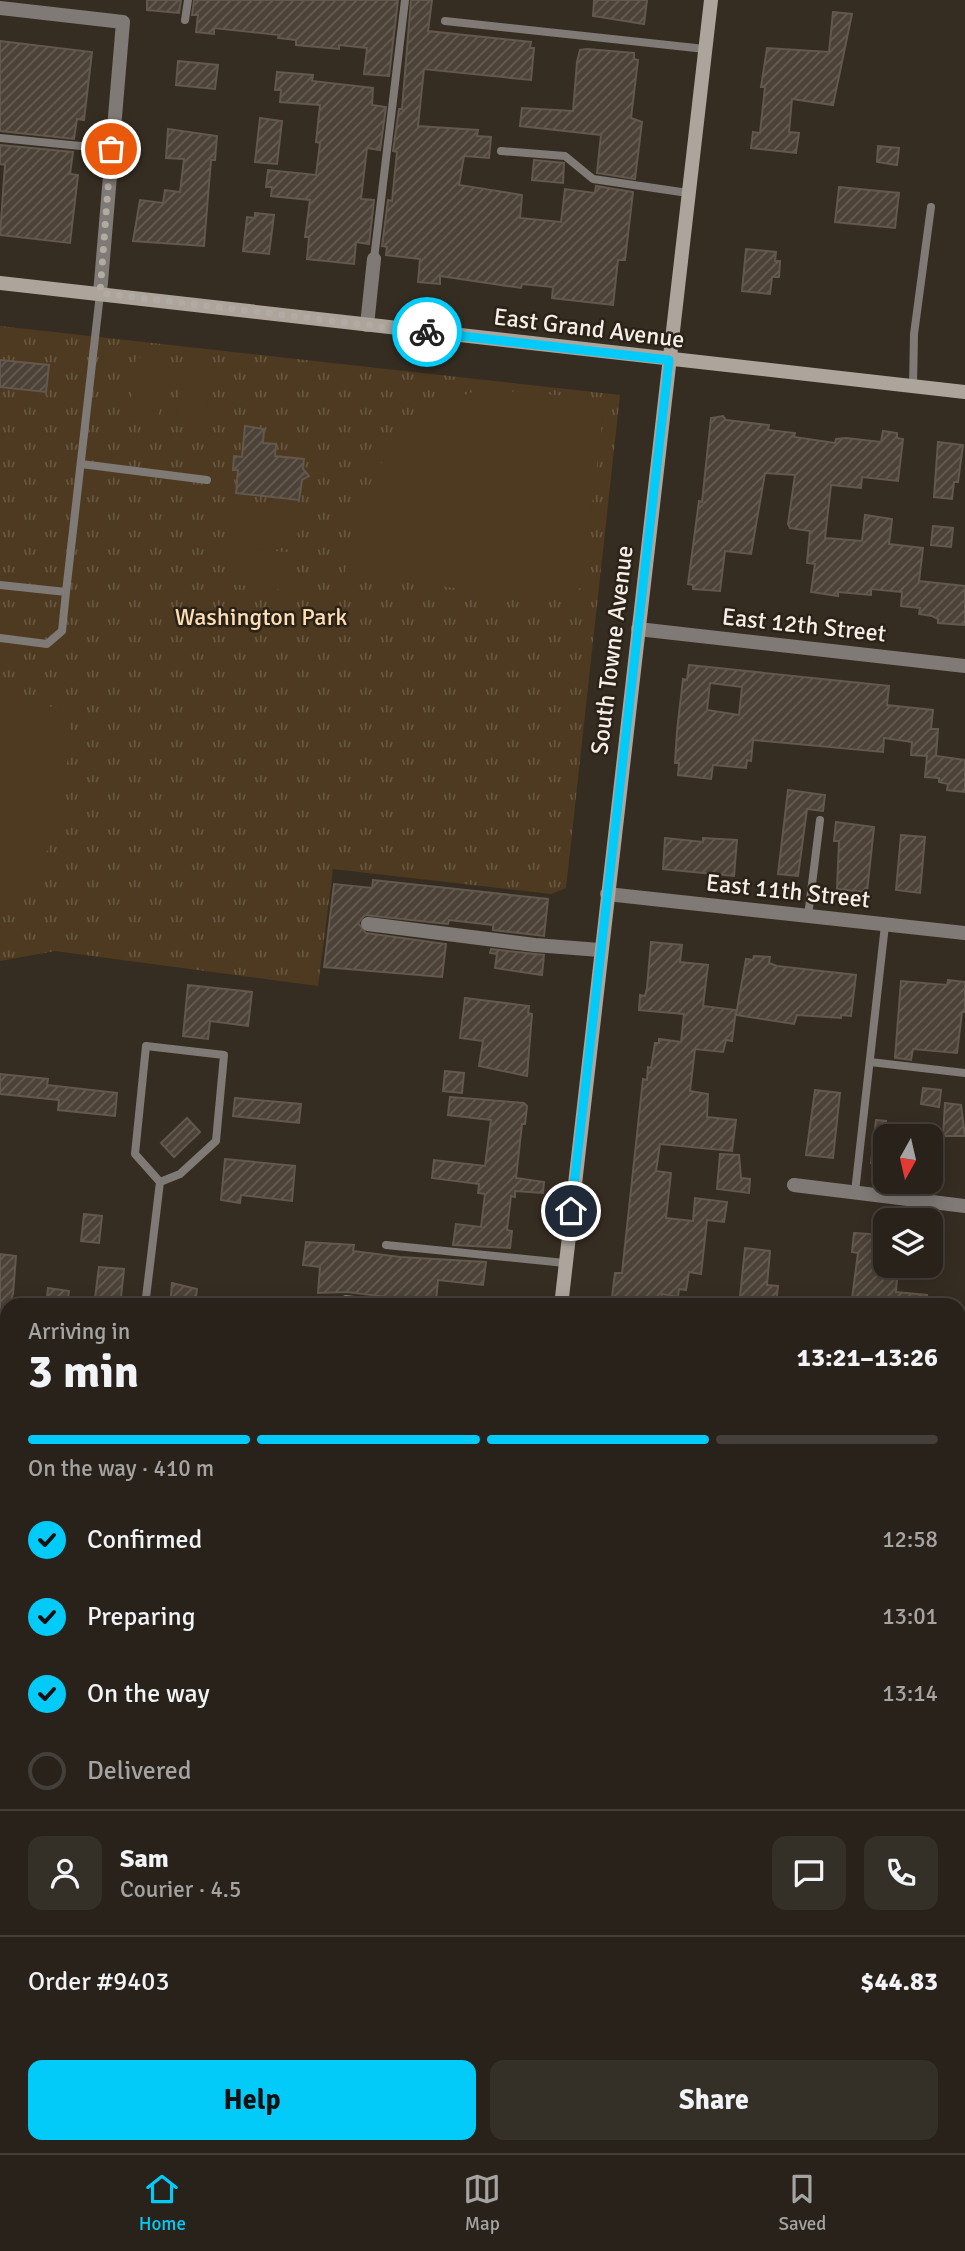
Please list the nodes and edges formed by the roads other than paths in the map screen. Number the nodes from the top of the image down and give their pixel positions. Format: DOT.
graph roads {
  1 [pos="188,0"];
  2 [pos="405,0"];
  3 [pos="711,0"];
  4 [pos="0,8"];
  5 [pos="185,20"];
  6 [pos="445,21"];
  7 [pos="705,49"];
  8 [pos="0,138"];
  9 [pos="111,149"];
  10 [pos="501,151"];
  11 [pos="688,192"];
  12 [pos="931,207"];
  13 [pos="374,259"];
  14 [pos="0,283"];
  15 [pos="100,293"];
  16 [pos="366,325"];
  17 [pos="669,360"];
  18 [pos="913,387"];
  19 [pos="965,392"];
  20 [pos="81,464"];
  21 [pos="207,480"];
  22 [pos="0,585"];
  23 [pos="66,592"];
  24 [pos="638,629"];
  25 [pos="0,638"];
  26 [pos="965,666"];
  27 [pos="820,820"];
  28 [pos="607,894"];
  29 [pos="808,916"];
  30 [pos="368,924"];
  31 [pos="885,925"];
  32 [pos="965,933"];
  33 [pos="600,950"];
  34 [pos="870,1062"];
  35 [pos="965,1073"];
  36 [pos="160,1182"];
  37 [pos="793,1185"];
  38 [pos="855,1192"];
  39 [pos="965,1206"];
  40 [pos="386,1245"];
  41 [pos="565,1264"];
  42 [pos="146,1298"];
  43 [pos="562,1298"];
  1 -- 5 [label="lane"];
  2 -- 13 [label="lane"];
  3 -- 7 [label="street, South Towne Avenue"];
  4 -- 9 [label="street"];
  6 -- 7 [label="lane"];
  7 -- 11 [label="street, South Towne Avenue"];
  8 -- 9 [label="lane"];
  9 -- 15 [label="street"];
  10 -- 11 [label="lane"];
  11 -- 17 [label="street, South Towne Avenue"];
  12 -- 18 [label="lane"];
  13 -- 16 [label="street"];
  14 -- 15 [label="street, East Grand Avenue"];
  15 -- 16 [label="street, East Grand Avenue"];
  15 -- 20 [label="lane"];
  16 -- 17 [label="street, East Grand Avenue"];
  17 -- 18 [label="street, East Grand Avenue"];
  17 -- 24 [label="street, South Towne Avenue"];
  18 -- 19 [label="street, East Grand Avenue"];
  20 -- 21 [label="lane"];
  20 -- 23 [label="lane"];
  22 -- 23 [label="lane"];
  23 -- 25 [label="lane"];
  24 -- 26 [label="street, East 12th Street"];
  24 -- 28 [label="street, South Towne Avenue"];
  27 -- 29 [label="lane"];
  28 -- 29 [label="street, East 11th Street"];
  28 -- 33 [label="street, South Towne Avenue"];
  29 -- 31 [label="street, East 11th Street"];
  30 -- 33 [label="street"];
  31 -- 32 [label="street, East 11th Street"];
  31 -- 34 [label="lane"];
  33 -- 41 [label="street, South Towne Avenue"];
  34 -- 35 [label="lane"];
  34 -- 38 [label="lane"];
  36 -- 36 [label="lane"];
  36 -- 42 [label="lane"];
  37 -- 38 [label="street"];
  38 -- 39 [label="street"];
  40 -- 41 [label="lane"];
  41 -- 43 [label="street, South Towne Avenue"];
}
